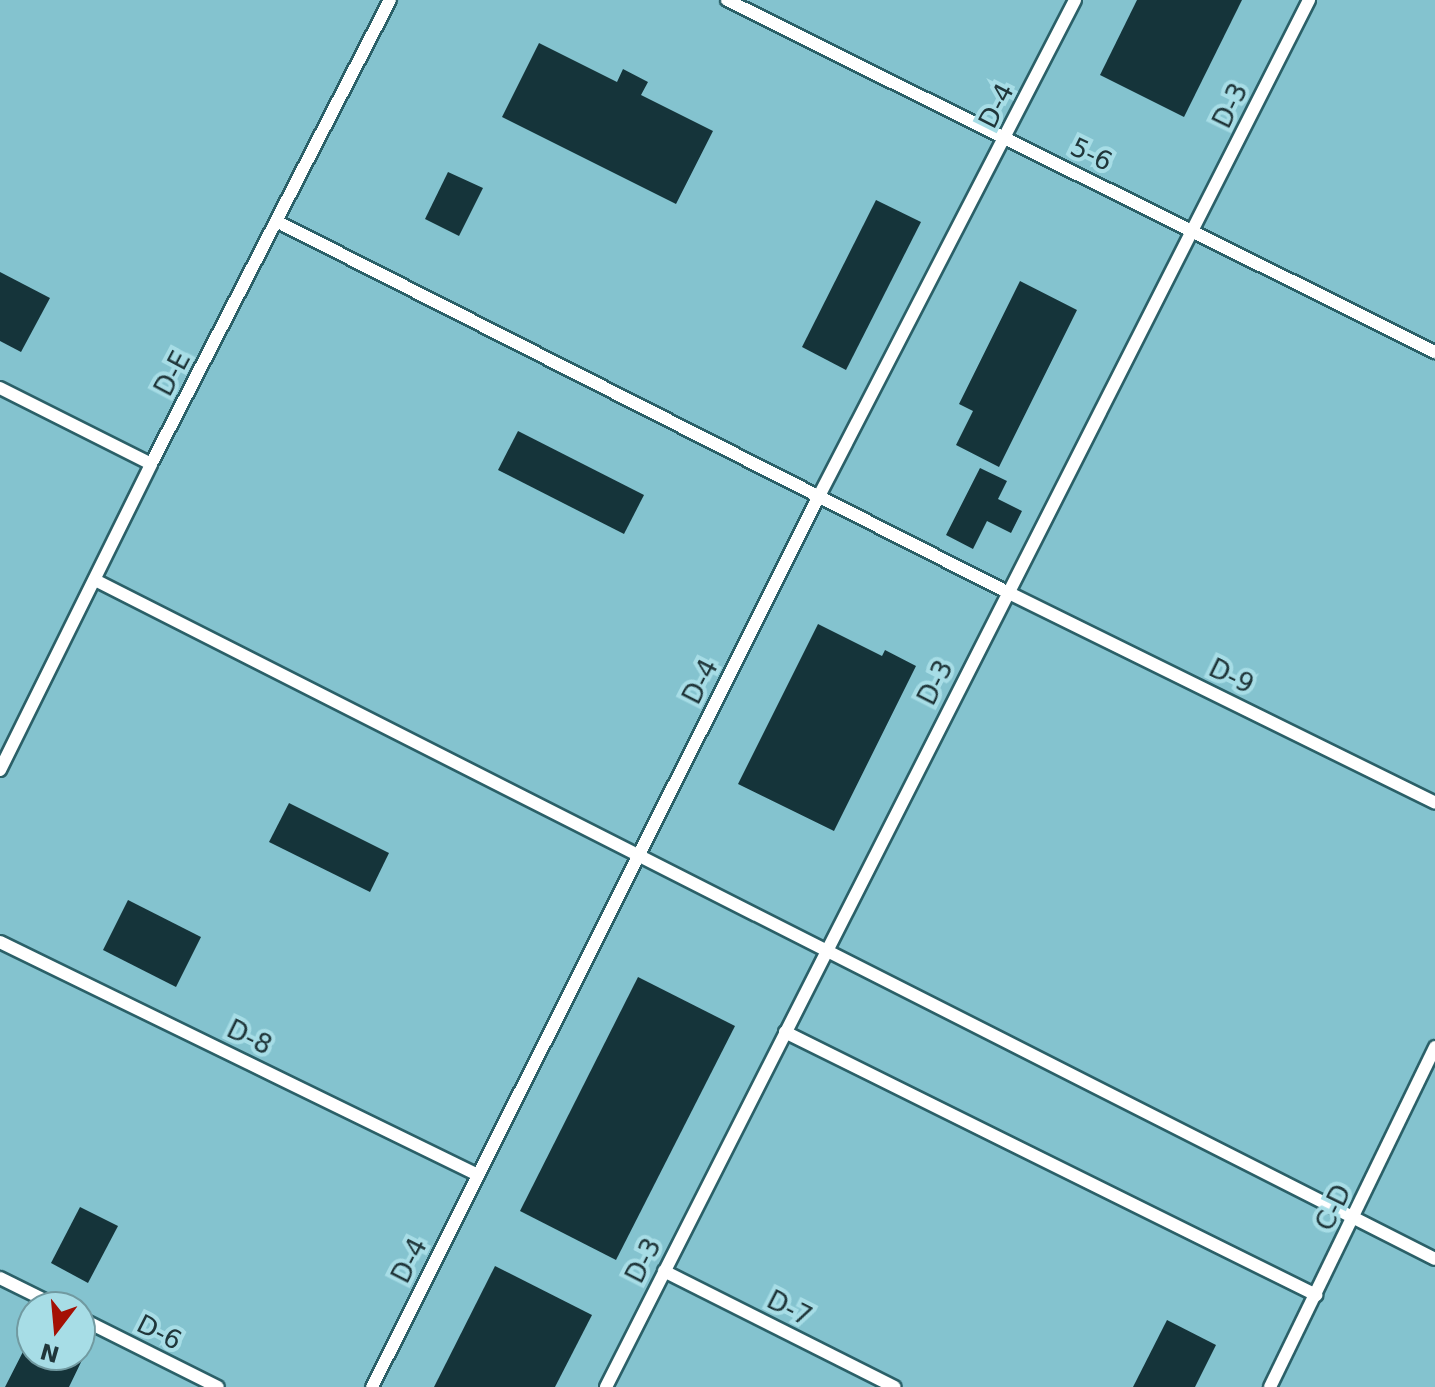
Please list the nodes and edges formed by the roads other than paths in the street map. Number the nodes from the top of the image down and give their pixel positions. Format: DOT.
graph roads {
  1 [pos="390,0"];
  2 [pos="727,0"];
  3 [pos="1075,0"];
  4 [pos="1309,0"];
  5 [pos="1006,137"];
  6 [pos="278,222"];
  7 [pos="1194,230"];
  8 [pos="1435,352"];
  9 [pos="0,388"];
  10 [pos="151,464"];
  11 [pos="819,496"];
  12 [pos="95,580"];
  13 [pos="1007,592"];
  14 [pos="0,770"];
  15 [pos="1435,803"];
  16 [pos="637,856"];
  17 [pos="0,942"];
  18 [pos="825,952"];
  19 [pos="785,1032"];
  20 [pos="1435,1047"];
  21 [pos="478,1175"];
  22 [pos="1354,1219"];
  23 [pos="1435,1259"];
  24 [pos="664,1271"];
  25 [pos="0,1278"];
  26 [pos="26,1291"];
  27 [pos="1316,1295"];
  28 [pos="96,1326"];
  29 [pos="218,1387"];
  30 [pos="372,1387"];
  31 [pos="606,1387"];
  32 [pos="895,1387"];
  33 [pos="1270,1387"];
  1 -- 6 [label="lane, D-E"];
  2 -- 5 [label="lane, 5-6"];
  3 -- 5 [label="lane, D-4"];
  4 -- 7 [label="lane, D-3"];
  5 -- 7 [label="lane, 5-6"];
  5 -- 11 [label="lane, D-4"];
  6 -- 10 [label="lane, D-E"];
  6 -- 11 [label="lane, D-9"];
  7 -- 8 [label="lane, 5-6"];
  7 -- 13 [label="lane, D-3"];
  9 -- 10 [label="lane"];
  10 -- 12 [label="lane, D-E"];
  11 -- 13 [label="lane, D-9"];
  11 -- 16 [label="lane, D-4"];
  12 -- 14 [label="lane, D-E"];
  12 -- 16 [label="lane"];
  13 -- 15 [label="lane, D-9"];
  13 -- 18 [label="lane, D-3"];
  16 -- 18 [label="lane"];
  16 -- 21 [label="lane, D-4"];
  17 -- 21 [label="lane, D-8"];
  18 -- 19 [label="lane, D-3"];
  18 -- 22 [label="lane"];
  19 -- 24 [label="lane, D-3"];
  19 -- 27 [label="lane"];
  20 -- 22 [label="lane, C-D"];
  21 -- 30 [label="lane, D-4"];
  22 -- 23 [label="lane"];
  22 -- 27 [label="lane, C-D"];
  24 -- 31 [label="lane, D-3"];
  24 -- 32 [label="lane, D-7"];
  25 -- 26 [label="lane"];
  27 -- 33 [label="lane, C-D"];
  28 -- 29 [label="lane, D-6"];
}
